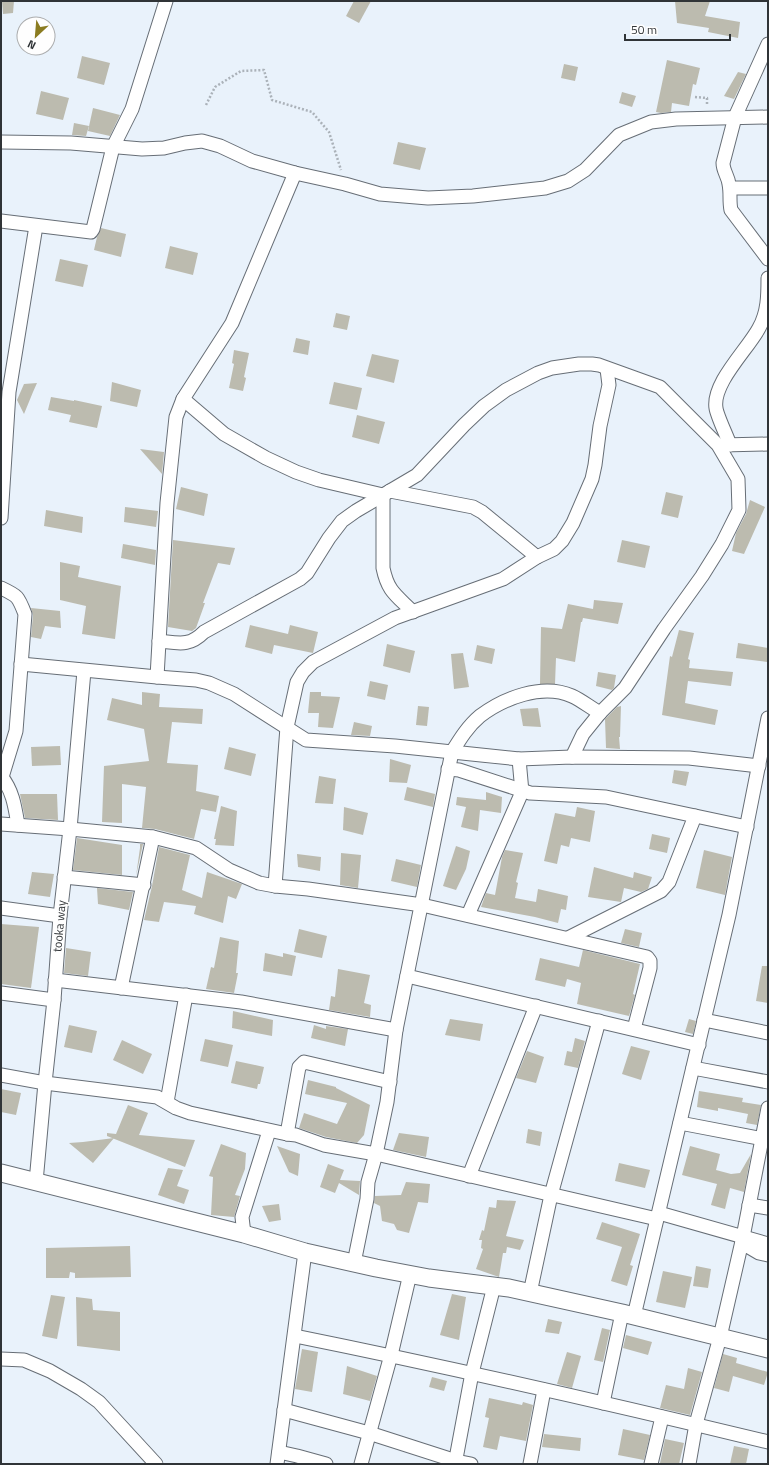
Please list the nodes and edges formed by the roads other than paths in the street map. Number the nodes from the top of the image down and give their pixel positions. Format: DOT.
graph roads {
  1 [pos="166,1"];
  2 [pos="768,44"];
  3 [pos="735,117"];
  4 [pos="768,117"];
  5 [pos="1,142"];
  6 [pos="113,147"];
  7 [pos="295,173"];
  8 [pos="730,188"];
  9 [pos="768,188"];
  10 [pos="1,221"];
  11 [pos="36,226"];
  12 [pos="768,259"];
  13 [pos="768,278"];
  14 [pos="607,369"];
  15 [pos="183,399"];
  16 [pos="4,418"];
  17 [pos="768,444"];
  18 [pos="724,445"];
  19 [pos="387,493"];
  20 [pos="1,518"];
  21 [pos="537,557"];
  22 [pos="1,588"];
  23 [pos="413,612"];
  24 [pos="159,640"];
  25 [pos="21,664"];
  26 [pos="84,671"];
  27 [pos="157,677"];
  28 [pos="600,713"];
  29 [pos="768,718"];
  30 [pos="287,727"];
  31 [pos="452,752"];
  32 [pos="572,757"];
  33 [pos="519,759"];
  34 [pos="759,766"];
  35 [pos="448,769"];
  36 [pos="1,776"];
  37 [pos="522,792"];
  38 [pos="695,816"];
  39 [pos="1,824"];
  40 [pos="18,825"];
  41 [pos="747,827"];
  42 [pos="70,828"];
  43 [pos="153,837"];
  44 [pos="64,877"];
  45 [pos="144,885"];
  46 [pos="275,886"];
  47 [pos="422,905"];
  48 [pos="1,908"];
  49 [pos="468,915"];
  50 [pos="60,916"];
  51 [pos="568,938"];
  52 [pos="407,976"];
  53 [pos="55,980"];
  54 [pos="121,988"];
  55 [pos="1,993"];
  56 [pos="186,996"];
  57 [pos="54,1000"];
  58 [pos="536,1006"];
  59 [pos="704,1020"];
  60 [pos="598,1021"];
  61 [pos="634,1029"];
  62 [pos="396,1030"];
  63 [pos="768,1033"];
  64 [pos="699,1045"];
  65 [pos="693,1068"];
  66 [pos="1,1075"];
  67 [pos="390,1082"];
  68 [pos="768,1082"];
  69 [pos="44,1083"];
  70 [pos="167,1102"];
  71 [pos="768,1108"];
  72 [pos="680,1123"];
  73 [pos="269,1131"];
  74 [pos="287,1134"];
  75 [pos="765,1139"];
  76 [pos="376,1154"];
  77 [pos="1,1173"];
  78 [pos="469,1176"];
  79 [pos="36,1182"];
  80 [pos="551,1195"];
  81 [pos="750,1205"];
  82 [pos="768,1208"];
  83 [pos="658,1216"];
  84 [pos="244,1234"];
  85 [pos="743,1240"];
  86 [pos="768,1244"];
  87 [pos="305,1252"];
  88 [pos="768,1255"];
  89 [pos="354,1263"];
  90 [pos="410,1274"];
  91 [pos="494,1286"];
  92 [pos="530,1293"];
  93 [pos="628,1315"];
  94 [pos="295,1336"];
  95 [pos="720,1337"];
  96 [pos="768,1349"];
  97 [pos="391,1355"];
  98 [pos="1,1359"];
  99 [pos="472,1374"];
  100 [pos="544,1390"];
  101 [pos="603,1404"];
  102 [pos="284,1410"];
  103 [pos="662,1417"];
  104 [pos="696,1424"];
  105 [pos="370,1433"];
  106 [pos="768,1442"];
  107 [pos="278,1458"];
  108 [pos="456,1462"];
  109 [pos="156,1464"];
  110 [pos="326,1464"];
  111 [pos="361,1464"];
  112 [pos="471,1464"];
  113 [pos="530,1464"];
  114 [pos="651,1464"];
  115 [pos="688,1464"];
  1 -- 6 [label="street"];
  2 -- 3 [label="street"];
  3 -- 4 [label="street"];
  3 -- 7 [label="street"];
  3 -- 8 [label="street"];
  5 -- 6 [label="street"];
  6 -- 7 [label="street"];
  6 -- 11 [label="street"];
  7 -- 15 [label="street"];
  8 -- 9 [label="street"];
  8 -- 12 [label="street"];
  10 -- 11 [label="street"];
  11 -- 16 [label="street"];
  13 -- 18 [label="street"];
  14 -- 18 [label="street"];
  14 -- 19 [label="street"];
  14 -- 21 [label="street"];
  15 -- 19 [label="street"];
  15 -- 24 [label="street"];
  16 -- 20 [label="street"];
  17 -- 18 [label="street"];
  18 -- 28 [label="street"];
  19 -- 21 [label="street"];
  19 -- 23 [label="street"];
  19 -- 24 [label="street"];
  21 -- 23 [label="street"];
  22 -- 25 [label="street"];
  23 -- 30 [label="street"];
  24 -- 27 [label="street"];
  25 -- 26 [label="street"];
  25 -- 36 [label="street"];
  26 -- 27 [label="street"];
  26 -- 42 [label="street, tooka way"];
  27 -- 30 [label="street"];
  28 -- 31 [label="street"];
  28 -- 32 [label="street"];
  29 -- 34 [label="street"];
  30 -- 31 [label="street"];
  30 -- 46 [label="street"];
  31 -- 33 [label="street"];
  31 -- 35 [label="street"];
  32 -- 33 [label="street"];
  32 -- 34 [label="street"];
  33 -- 37 [label="street"];
  34 -- 41 [label="street"];
  35 -- 37 [label="street"];
  35 -- 47 [label="street"];
  36 -- 40 [label="street"];
  37 -- 38 [label="street"];
  37 -- 49 [label="street"];
  38 -- 41 [label="street"];
  38 -- 51 [label="street"];
  39 -- 40 [label="street"];
  40 -- 42 [label="street"];
  41 -- 59 [label="street"];
  42 -- 43 [label="street"];
  42 -- 44 [label="street, tooka way"];
  43 -- 45 [label="street"];
  43 -- 46 [label="street"];
  44 -- 45 [label="street"];
  44 -- 50 [label="street, tooka way"];
  45 -- 54 [label="street"];
  46 -- 47 [label="street"];
  47 -- 49 [label="street"];
  47 -- 52 [label="street"];
  48 -- 50 [label="street"];
  49 -- 51 [label="street"];
  50 -- 53 [label="street, tooka way"];
  51 -- 61 [label="street"];
  52 -- 58 [label="street"];
  52 -- 62 [label="street"];
  53 -- 54 [label="street"];
  53 -- 57 [label="street, tooka way"];
  54 -- 56 [label="street"];
  55 -- 57 [label="street"];
  56 -- 62 [label="street"];
  56 -- 70 [label="street"];
  57 -- 69 [label="street, tooka way"];
  58 -- 60 [label="street"];
  58 -- 78 [label="street"];
  59 -- 63 [label="street"];
  59 -- 64 [label="street"];
  60 -- 61 [label="street"];
  60 -- 80 [label="street"];
  61 -- 64 [label="street"];
  62 -- 67 [label="street"];
  64 -- 65 [label="street"];
  65 -- 68 [label="street"];
  65 -- 72 [label="street"];
  66 -- 69 [label="street"];
  67 -- 74 [label="street"];
  67 -- 76 [label="street"];
  69 -- 70 [label="street"];
  69 -- 79 [label="street, tooka way"];
  70 -- 73 [label="street"];
  71 -- 75 [label="street"];
  72 -- 75 [label="street"];
  72 -- 83 [label="street"];
  73 -- 74 [label="street"];
  73 -- 84 [label="street"];
  74 -- 76 [label="street"];
  75 -- 81 [label="street"];
  76 -- 78 [label="street"];
  76 -- 89 [label="street"];
  77 -- 79 [label="street"];
  78 -- 80 [label="street"];
  79 -- 84 [label="street"];
  80 -- 83 [label="street"];
  80 -- 92 [label="street"];
  81 -- 82 [label="street"];
  81 -- 85 [label="street"];
  83 -- 85 [label="street"];
  83 -- 93 [label="street"];
  84 -- 87 [label="street"];
  85 -- 86 [label="street"];
  85 -- 88 [label="street"];
  85 -- 95 [label="street"];
  87 -- 89 [label="street"];
  87 -- 94 [label="street"];
  89 -- 90 [label="street"];
  90 -- 91 [label="street"];
  90 -- 97 [label="street"];
  91 -- 92 [label="street"];
  91 -- 99 [label="street"];
  92 -- 93 [label="street"];
  93 -- 95 [label="street"];
  93 -- 101 [label="street"];
  94 -- 97 [label="street"];
  94 -- 102 [label="street"];
  95 -- 96 [label="street"];
  95 -- 104 [label="street"];
  97 -- 99 [label="street"];
  97 -- 105 [label="street"];
  98 -- 109 [label="street"];
  99 -- 100 [label="street"];
  99 -- 108 [label="street"];
  100 -- 101 [label="street"];
  100 -- 113 [label="street"];
  101 -- 103 [label="street"];
  102 -- 105 [label="street"];
  102 -- 107 [label="street"];
  103 -- 104 [label="street"];
  103 -- 114 [label="street"];
  104 -- 106 [label="street"];
  104 -- 115 [label="street"];
  105 -- 108 [label="street"];
  105 -- 111 [label="street"];
  107 -- 110 [label="street"];
  108 -- 112 [label="street"];
}
